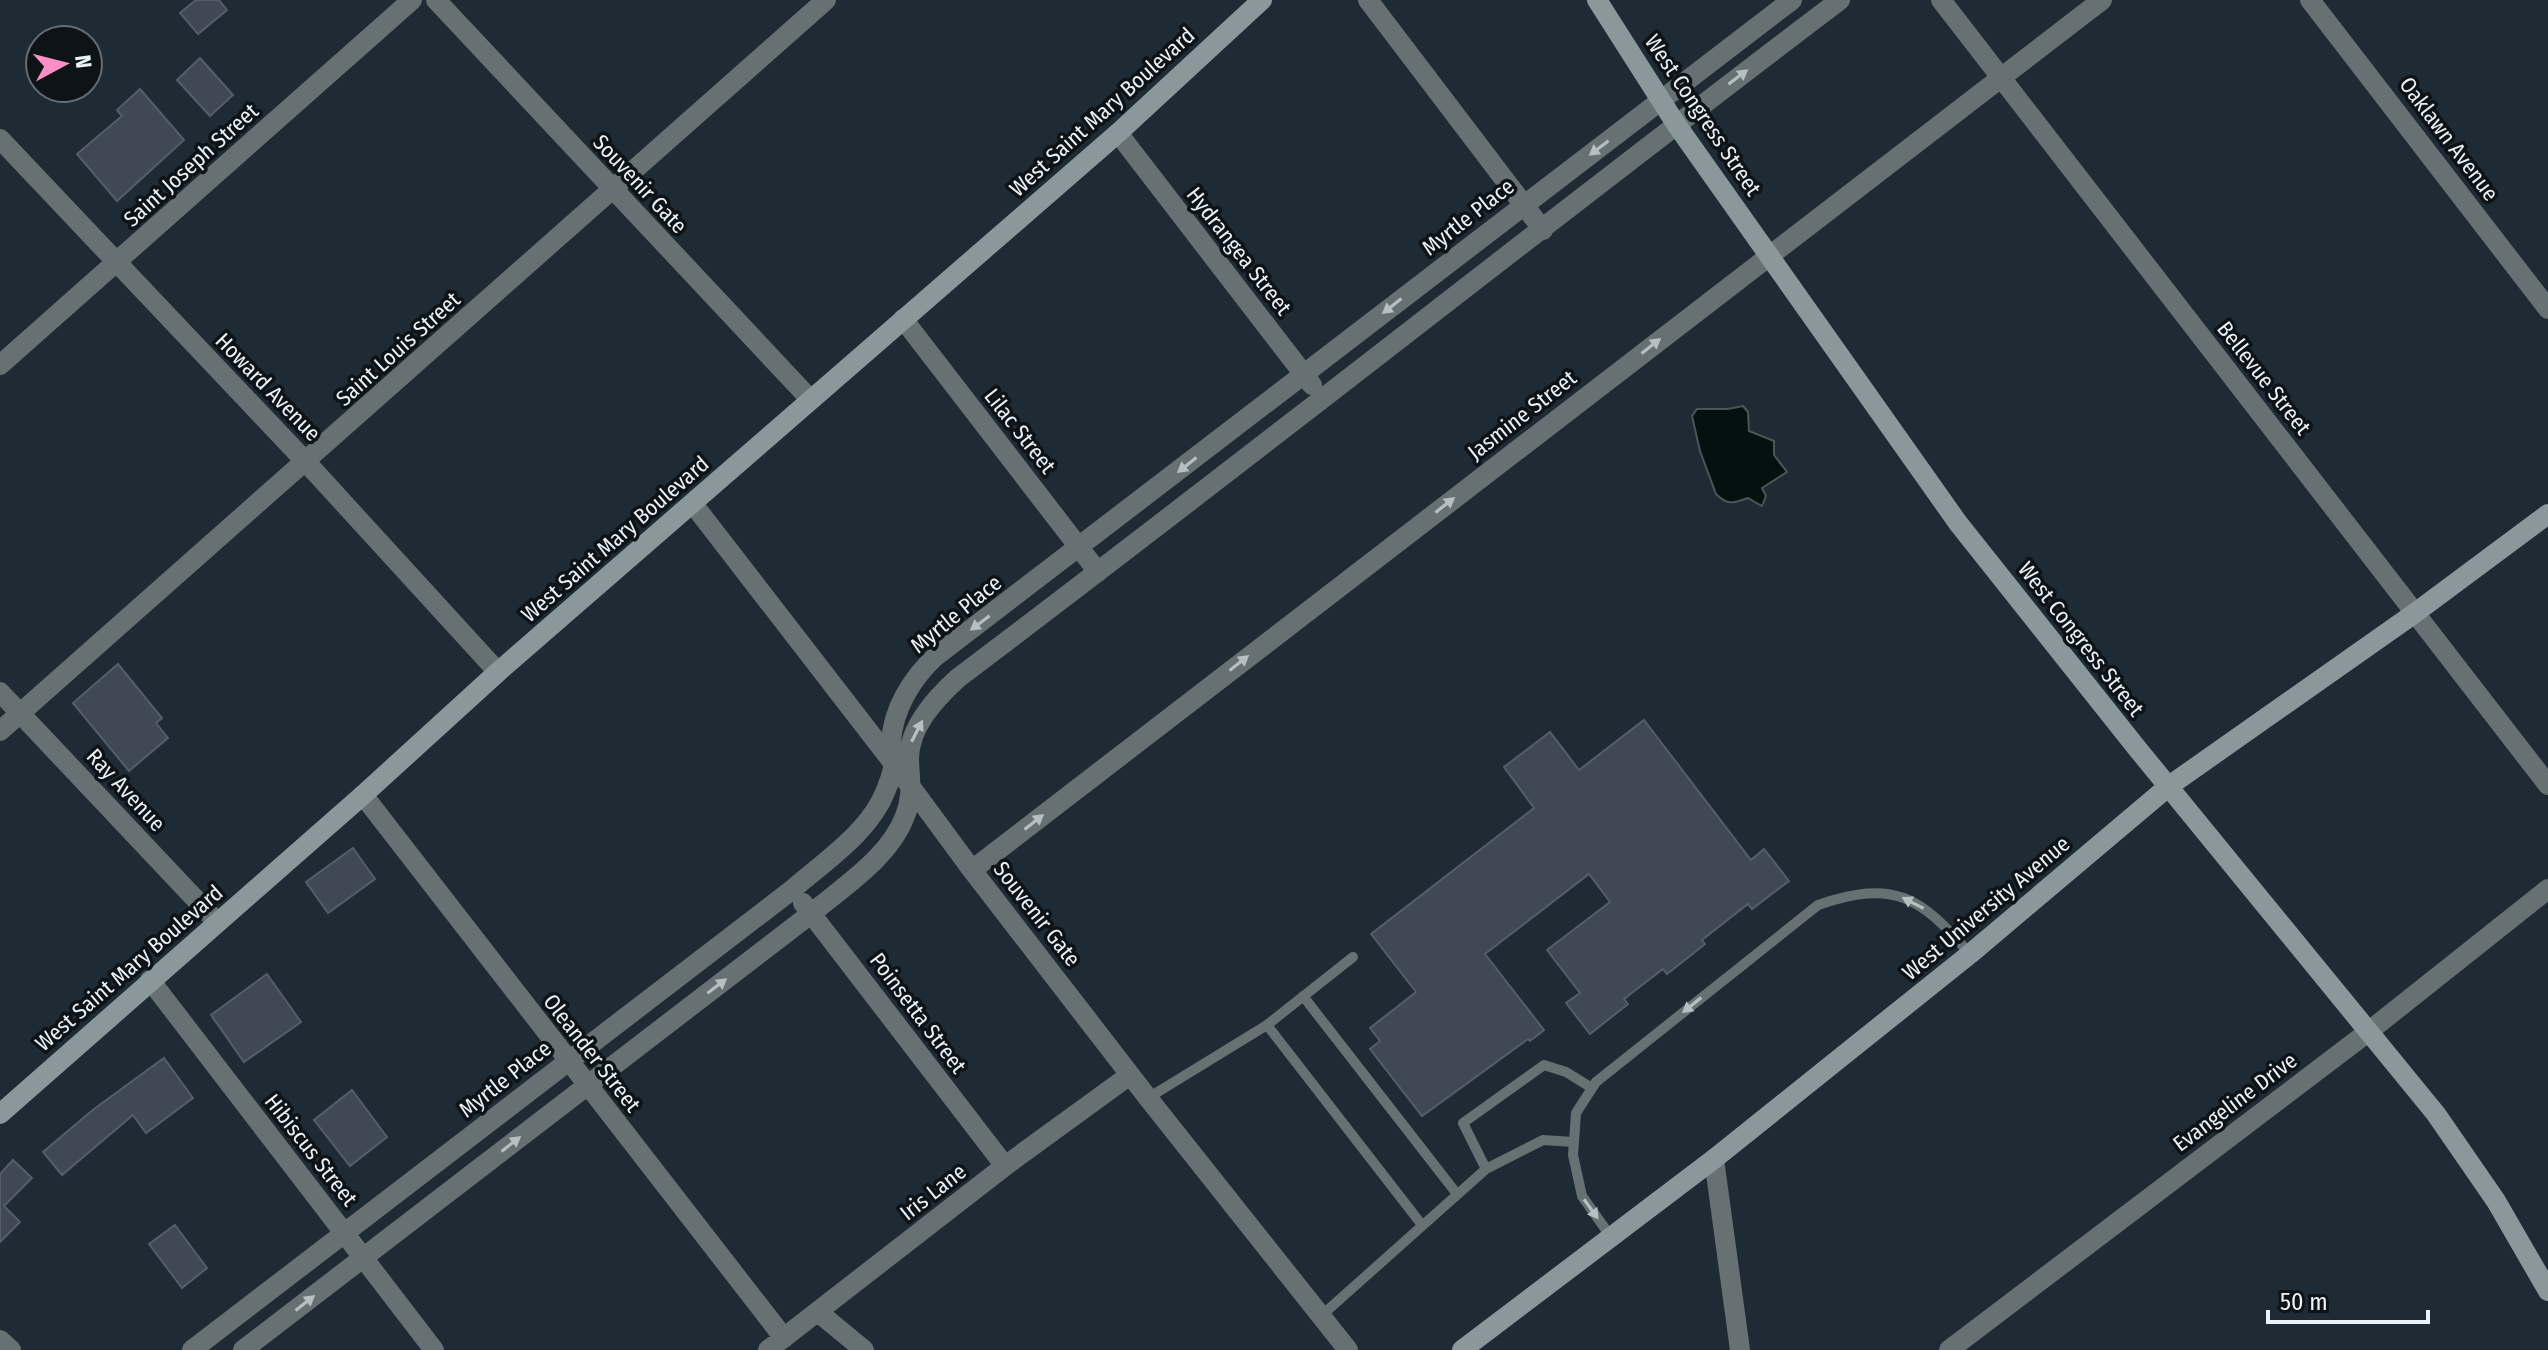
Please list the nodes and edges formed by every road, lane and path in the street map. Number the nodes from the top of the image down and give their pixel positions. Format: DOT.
graph roads {
  1 [pos="412,0"];
  2 [pos="436,0"];
  3 [pos="826,0"];
  4 [pos="1262,0"];
  5 [pos="1368,0"];
  6 [pos="1597,0"];
  7 [pos="1792,0"];
  8 [pos="1840,0"];
  9 [pos="1941,0"];
  10 [pos="2102,0"];
  11 [pos="2310,0"];
  12 [pos="2002,78"];
  13 [pos="1661,101"];
  14 [pos="1676,124"];
  15 [pos="1118,133"];
  16 [pos="0,139"];
  17 [pos="613,191"];
  18 [pos="1523,204"];
  19 [pos="1543,230"];
  20 [pos="1770,254"];
  21 [pos="116,263"];
  22 [pos="2548,309"];
  23 [pos="903,319"];
  24 [pos="0,365"];
  25 [pos="1304,374"];
  26 [pos="1322,398"];
  27 [pos="810,399"];
  28 [pos="306,462"];
  29 [pos="693,504"];
  30 [pos="2548,514"];
  31 [pos="1080,548"];
  32 [pos="1098,572"];
  33 [pos="2415,613"];
  34 [pos="498,672"];
  35 [pos="0,692"];
  36 [pos="20,714"];
  37 [pos="0,731"];
  38 [pos="894,764"];
  39 [pos="2548,785"];
  40 [pos="2169,786"];
  41 [pos="912,789"];
  42 [pos="363,795"];
  43 [pos="972,870"];
  44 [pos="793,889"];
  45 [pos="2548,889"];
  46 [pos="812,913"];
  47 [pos="217,922"];
  48 [pos="1970,954"];
  49 [pos="1353,957"];
  50 [pos="150,980"];
  51 [pos="1303,996"];
  52 [pos="1267,1025"];
  53 [pos="2368,1032"];
  54 [pos="567,1061"];
  55 [pos="1130,1075"];
  56 [pos="586,1086"];
  57 [pos="1592,1088"];
  58 [pos="1148,1098"];
  59 [pos="0,1114"];
  60 [pos="1573,1142"];
  61 [pos="1714,1159"];
  62 [pos="1005,1166"];
  63 [pos="1486,1169"];
  64 [pos="1457,1194"];
  65 [pos="1422,1225"];
  66 [pos="345,1233"];
  67 [pos="1611,1237"];
  68 [pos="364,1257"];
  69 [pos="2548,1291"];
  70 [pos="818,1312"];
  71 [pos="1321,1316"];
  72 [pos="0,1340"];
  73 [pos="776,1344"];
  74 [pos="11,1350"];
  75 [pos="192,1350"];
  76 [pos="243,1350"];
  77 [pos="434,1350"];
  78 [pos="864,1350"];
  79 [pos="1348,1350"];
  80 [pos="1462,1350"];
  81 [pos="1740,1350"];
  82 [pos="1949,1350"];
  1 -- 21 [label="street, Saint Joseph Street"];
  2 -- 17 [label="street, Souvenir Gate"];
  3 -- 17 [label="street, Saint Louis Street"];
  4 -- 15 [label="main road, West Saint Mary Boulevard"];
  5 -- 18 [label="street"];
  6 -- 13 [label="main road, West Congress Street"];
  7 -- 13 [label="street, Myrtle Place"];
  14 -- 8 [label="street, one-way"];
  9 -- 12 [label="street, Bellevue Street"];
  10 -- 12 [label="street, Jasmine Street"];
  11 -- 22 [label="street, Oaklawn Avenue"];
  12 -- 20 [label="street, Jasmine Street"];
  12 -- 33 [label="street, Bellevue Street"];
  13 -- 14 [label="main road, West Congress Street"];
  13 -- 18 [label="street, Myrtle Place, one-way"];
  14 -- 19 [label="street"];
  14 -- 20 [label="main road, West Congress Street"];
  15 -- 23 [label="main road, West Saint Mary Boulevard"];
  15 -- 25 [label="street, Hydrangea Street"];
  16 -- 21 [label="street, Howard Avenue"];
  17 -- 27 [label="street, Souvenir Gate"];
  17 -- 28 [label="street, Saint Louis Street"];
  18 -- 19 [label="street"];
  18 -- 25 [label="street, Myrtle Place, one-way"];
  19 -- 26 [label="street"];
  20 -- 40 [label="main road, West Congress Street"];
  43 -- 20 [label="street, Jasmine Street, one-way"];
  21 -- 24 [label="street, Saint Joseph Street"];
  21 -- 28 [label="street, Howard Avenue"];
  23 -- 27 [label="main road, West Saint Mary Boulevard"];
  23 -- 31 [label="street, Lilac Street"];
  25 -- 26 [label="street, Hydrangea Street"];
  25 -- 31 [label="street, Myrtle Place, one-way"];
  26 -- 32 [label="street"];
  27 -- 29 [label="main road, West Saint Mary Boulevard"];
  28 -- 34 [label="street, Howard Avenue"];
  28 -- 36 [label="street, Saint Louis Street"];
  29 -- 34 [label="main road, West Saint Mary Boulevard"];
  29 -- 38 [label="street, Souvenir Gate"];
  30 -- 33 [label="main road, West University Avenue"];
  31 -- 32 [label="street, Lilac Street"];
  31 -- 38 [label="street, Myrtle Place, one-way"];
  41 -- 32 [label="street, one-way"];
  33 -- 39 [label="street, Bellevue Street"];
  33 -- 40 [label="main road, West University Avenue"];
  34 -- 42 [label="main road, West Saint Mary Boulevard"];
  35 -- 36 [label="street, Ray Avenue"];
  36 -- 37 [label="street, Saint Louis Street"];
  36 -- 47 [label="street, Ray Avenue"];
  38 -- 41 [label="street, Souvenir Gate"];
  38 -- 44 [label="street, Myrtle Place"];
  40 -- 48 [label="main road, West University Avenue"];
  40 -- 53 [label="main road, West Congress Street"];
  41 -- 43 [label="street, Souvenir Gate"];
  41 -- 46 [label="street"];
  42 -- 47 [label="main road, West Saint Mary Boulevard"];
  42 -- 54 [label="street, Oleander Street"];
  43 -- 55 [label="street, Souvenir Gate"];
  44 -- 46 [label="street, Poinsetta Street"];
  44 -- 54 [label="street, Myrtle Place"];
  45 -- 53 [label="street, Evangeline Drive"];
  56 -- 46 [label="street, one-way"];
  46 -- 62 [label="street, Poinsetta Street"];
  47 -- 50 [label="main road, West Saint Mary Boulevard"];
  48 -- 57 [label="lane, one-way"];
  48 -- 61 [label="main road, West University Avenue"];
  49 -- 51 [label="lane"];
  50 -- 59 [label="main road, West Saint Mary Boulevard"];
  50 -- 66 [label="street, Hibiscus Street"];
  51 -- 52 [label="lane"];
  51 -- 64 [label="lane"];
  52 -- 58 [label="lane"];
  52 -- 65 [label="lane"];
  53 -- 69 [label="main road, West Congress Street"];
  53 -- 82 [label="street, Evangeline Drive"];
  54 -- 56 [label="street, Oleander Street"];
  54 -- 66 [label="street, Myrtle Place"];
  55 -- 58 [label="street, Souvenir Gate"];
  55 -- 62 [label="street, Iris Lane"];
  68 -- 56 [label="street, one-way"];
  56 -- 73 [label="street, Oleander Street"];
  57 -- 60 [label="lane"];
  57 -- 63 [label="lane"];
  58 -- 71 [label="street, Souvenir Gate"];
  60 -- 63 [label="lane"];
  60 -- 67 [label="lane, one-way"];
  61 -- 67 [label="main road, West University Avenue"];
  61 -- 81 [label="street"];
  62 -- 70 [label="street, Iris Lane"];
  63 -- 64 [label="lane"];
  64 -- 65 [label="lane"];
  65 -- 71 [label="lane"];
  66 -- 68 [label="street, Hibiscus Street"];
  66 -- 75 [label="street, Myrtle Place"];
  67 -- 80 [label="main road, West University Avenue"];
  76 -- 68 [label="street, one-way"];
  68 -- 77 [label="street, Hibiscus Street"];
  70 -- 73 [label="street, Iris Lane"];
  70 -- 78 [label="street"];
  71 -- 79 [label="street, Souvenir Gate"];
  72 -- 74 [label="street"];
}
